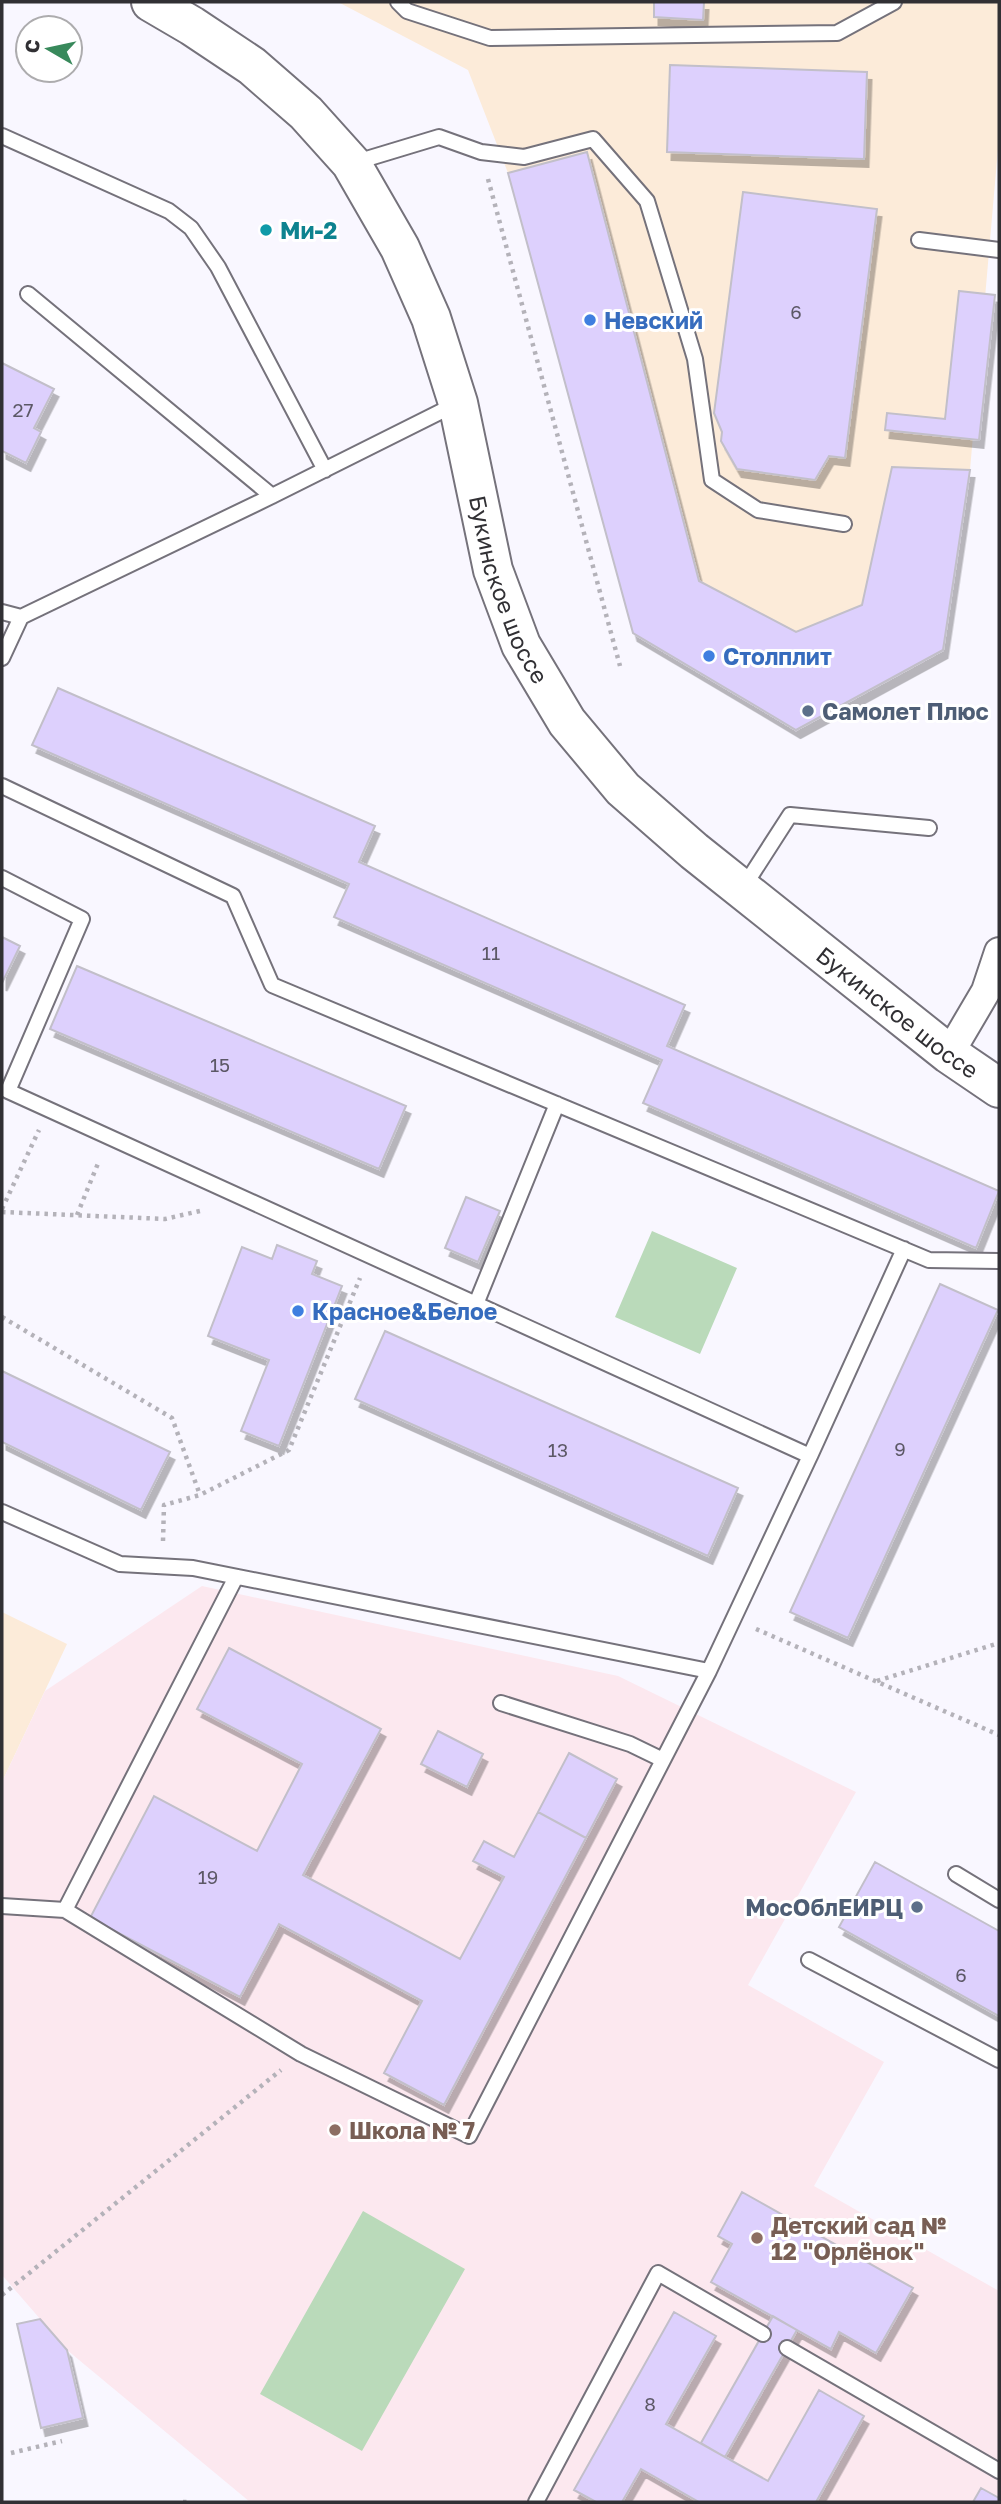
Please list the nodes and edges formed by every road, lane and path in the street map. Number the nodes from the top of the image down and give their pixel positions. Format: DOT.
graph roads {
  1 [pos="151,2"];
  2 [pos="398,2"];
  3 [pos="894,2"];
  4 [pos="2,136"];
  5 [pos="481,152"];
  6 [pos="351,163"];
  7 [pos="919,240"];
  8 [pos="999,250"];
  9 [pos="27,294"];
  10 [pos="458,403"];
  11 [pos="325,470"];
  12 [pos="272,496"];
  13 [pos="844,524"];
  14 [pos="2,612"];
  15 [pos="22,617"];
  16 [pos="2,658"];
  17 [pos="620,666"];
  18 [pos="2,786"];
  19 [pos="929,828"];
  20 [pos="2,878"];
  21 [pos="743,888"];
  22 [pos="999,952"];
  23 [pos="949,1054"];
  24 [pos="999,1088"];
  25 [pos="557,1104"];
  26 [pos="48,1110"];
  27 [pos="109,1137"];
  28 [pos="246,1200"];
  29 [pos="2,1210"];
  30 [pos="77,1215"];
  31 [pos="904,1249"];
  32 [pos="370,1256"];
  33 [pos="999,1261"];
  34 [pos="476,1304"];
  35 [pos="2,1317"];
  36 [pos="810,1456"];
  37 [pos="200,1495"];
  38 [pos="2,1512"];
  39 [pos="163,1567"];
  40 [pos="236,1577"];
  41 [pos="734,1619"];
  42 [pos="999,1643"];
  43 [pos="709,1671"];
  44 [pos="876,1681"];
  45 [pos="501,1703"];
  46 [pos="999,1735"];
  47 [pos="663,1760"];
  48 [pos="956,1874"];
  49 [pos="999,1900"];
  50 [pos="2,1906"];
  51 [pos="65,1910"];
  52 [pos="809,1960"];
  53 [pos="301,2054"];
  54 [pos="999,2060"];
  55 [pos="2,2295"];
  56 [pos="763,2334"];
  57 [pos="787,2348"];
  58 [pos="62,2441"];
  59 [pos="11,2453"];
  60 [pos="999,2471"];
  61 [pos="183,2502"];
  62 [pos="189,2502"];
  63 [pos="537,2502"];
  1 -- 6 [label="main road, Букинское шоссе"];
  2 -- 3 [label="lane"];
  4 -- 11 [label="lane"];
  5 -- 6 [label="lane"];
  5 -- 13 [label="lane"];
  5 -- 17 [label="path"];
  6 -- 10 [label="main road, Букинское шоссе"];
  7 -- 8 [label="lane"];
  9 -- 12 [label="lane"];
  10 -- 11 [label="lane"];
  10 -- 21 [label="main road, Букинское шоссе"];
  11 -- 12 [label="lane"];
  12 -- 15 [label="lane"];
  14 -- 15 [label="lane"];
  15 -- 16 [label="lane"];
  18 -- 25 [label="lane"];
  19 -- 21 [label="lane"];
  20 -- 26 [label="lane"];
  21 -- 23 [label="main road, Букинское шоссе"];
  22 -- 23 [label="street"];
  23 -- 24 [label="main road, Букинское шоссе"];
  25 -- 31 [label="lane"];
  25 -- 34 [label="lane"];
  26 -- 27 [label="lane"];
  26 -- 29 [label="path"];
  27 -- 28 [label="lane"];
  27 -- 30 [label="path"];
  28 -- 30 [label="path"];
  28 -- 32 [label="lane"];
  29 -- 30 [label="path"];
  31 -- 33 [label="lane"];
  31 -- 36 [label="lane"];
  32 -- 34 [label="lane"];
  32 -- 37 [label="path"];
  34 -- 36 [label="lane"];
  35 -- 37 [label="path"];
  36 -- 41 [label="lane"];
  37 -- 39 [label="path"];
  38 -- 39 [label="lane"];
  39 -- 40 [label="lane"];
  40 -- 43 [label="lane"];
  40 -- 51 [label="lane"];
  41 -- 43 [label="lane"];
  41 -- 44 [label="path"];
  42 -- 44 [label="path"];
  43 -- 47 [label="lane"];
  44 -- 46 [label="path"];
  45 -- 47 [label="lane"];
  47 -- 53 [label="lane"];
  48 -- 49 [label="lane"];
  50 -- 51 [label="lane"];
  51 -- 53 [label="lane"];
  52 -- 54 [label="lane"];
  53 -- 55 [label="path"];
  56 -- 63 [label="lane"];
  57 -- 60 [label="lane"];
  58 -- 59 [label="path"];
  61 -- 62 [label="path"];
}
